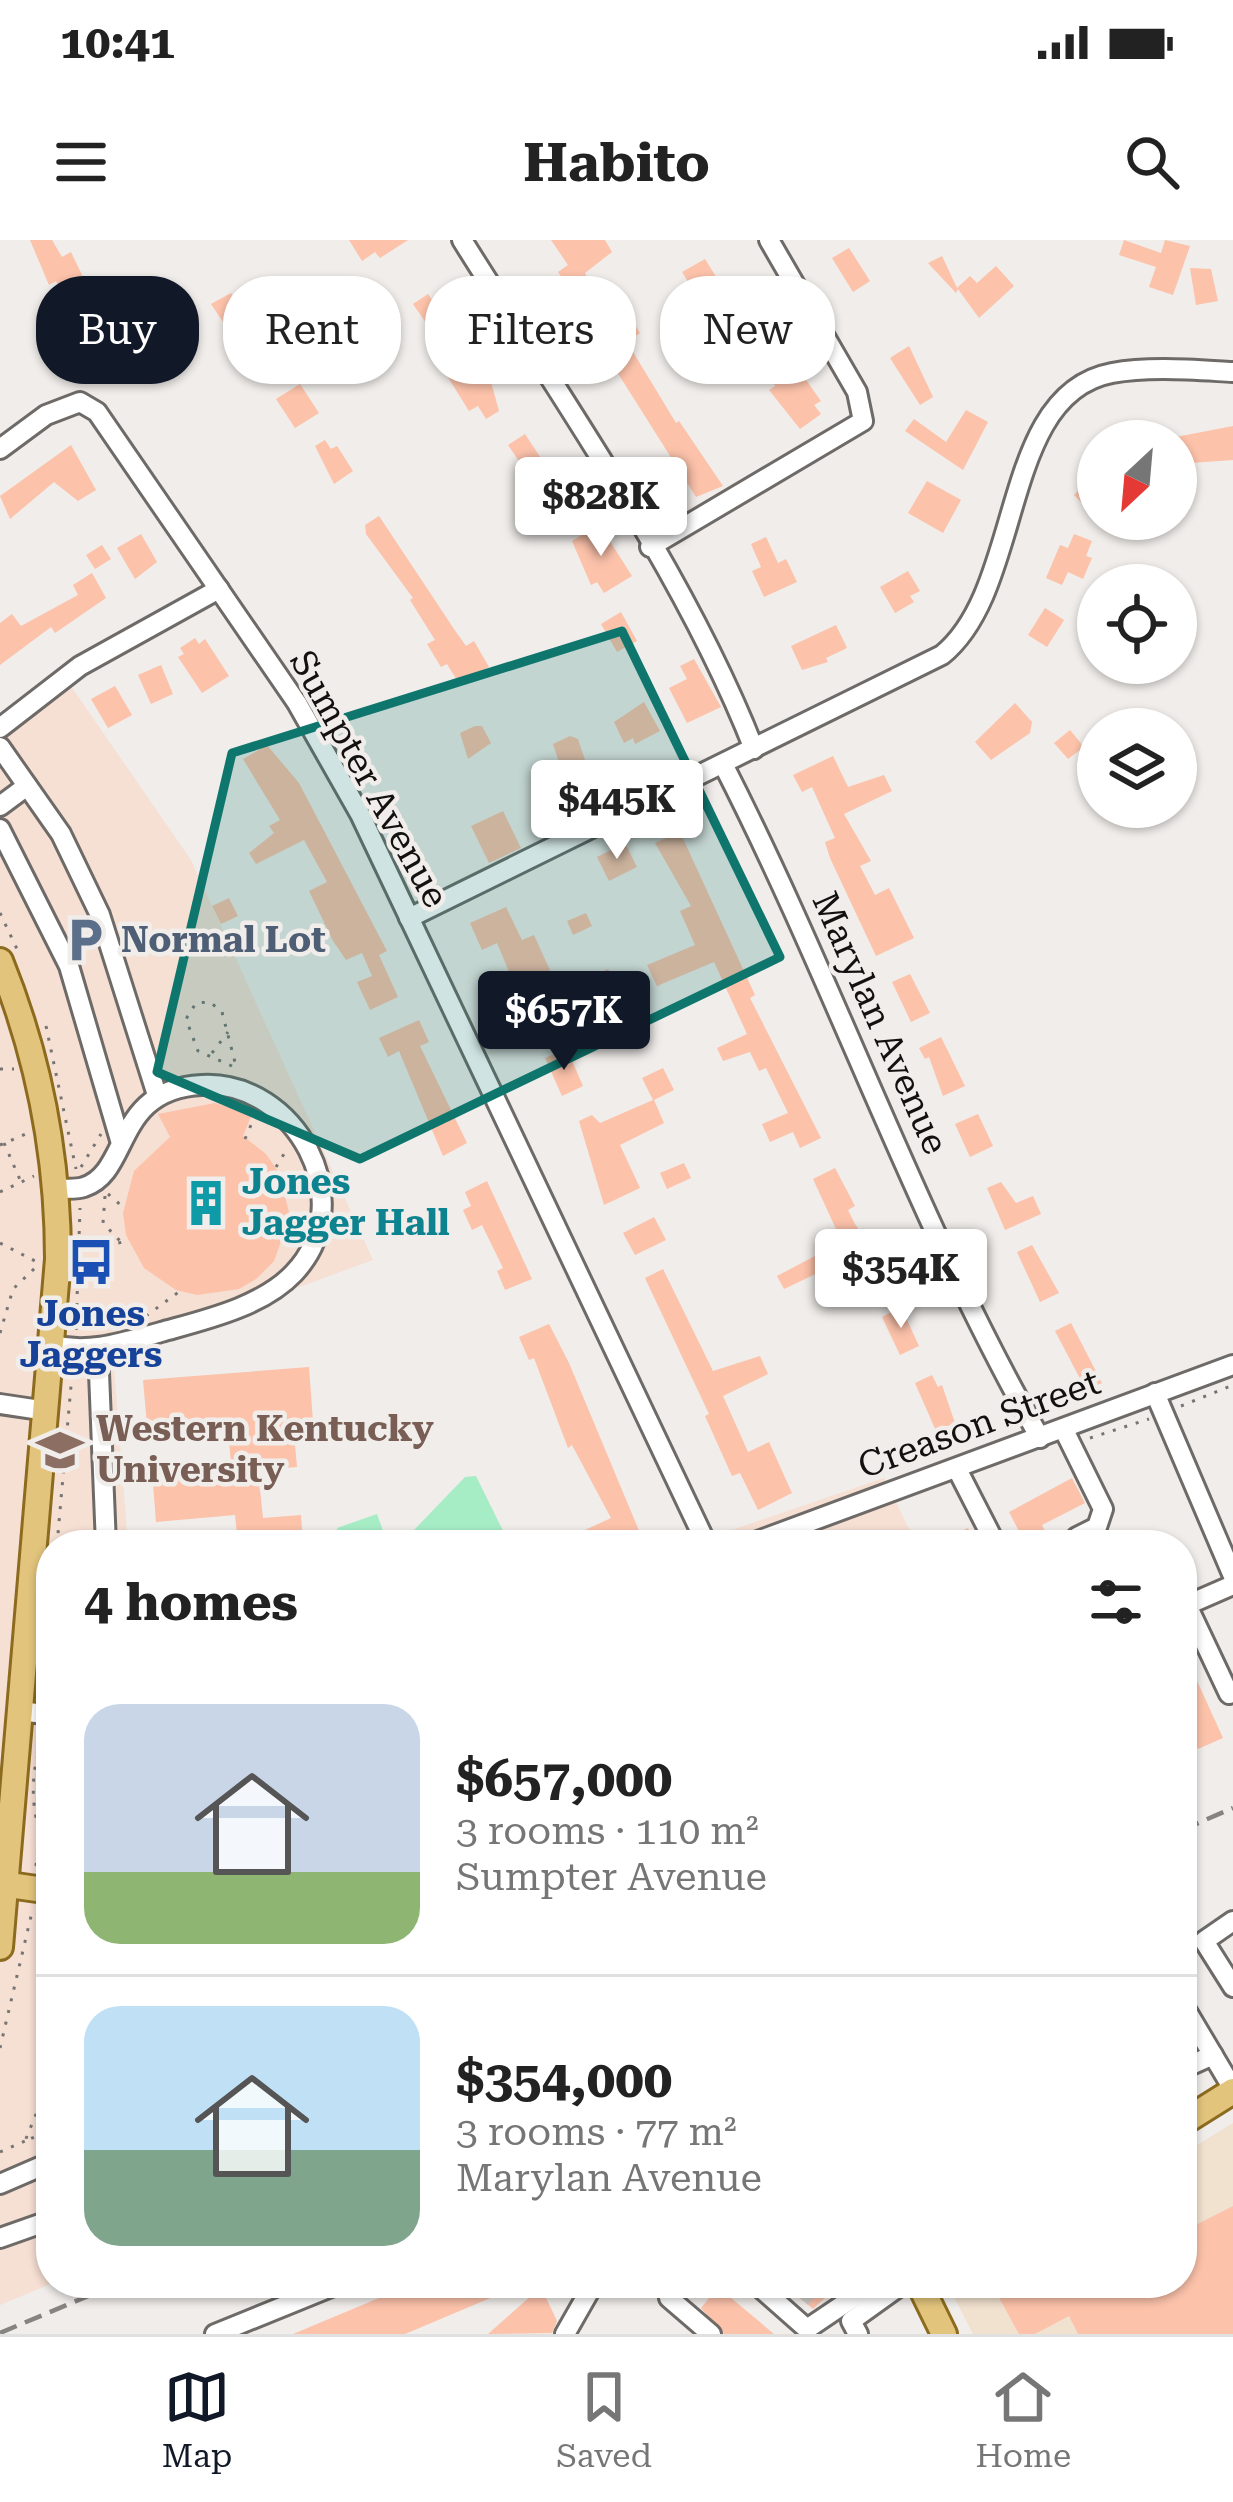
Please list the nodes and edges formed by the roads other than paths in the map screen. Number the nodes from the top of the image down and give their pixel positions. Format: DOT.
graph roads {
  1 [pos="462,240"];
  2 [pos="770,240"];
  3 [pos="1233,371"];
  4 [pos="0,448"];
  5 [pos="650,547"];
  6 [pos="219,589"];
  7 [pos="0,728"];
  8 [pos="0,747"];
  9 [pos="754,749"];
  10 [pos="723,764"];
  11 [pos="27,786"];
  12 [pos="0,806"];
  13 [pos="0,829"];
  14 [pos="410,918"];
  15 [pos="0,961"];
  16 [pos="157,1095"];
  17 [pos="110,1137"];
  18 [pos="56,1180"];
  19 [pos="64,1348"];
  20 [pos="98,1348"];
  21 [pos="1233,1365"];
  22 [pos="1155,1394"];
  23 [pos="0,1404"];
  24 [pos="47,1411"];
  25 [pos="1064,1430"];
  26 [pos="1040,1438"];
  27 [pos="957,1469"];
  28 [pos="37,1530"];
  29 [pos="105,1530"];
  30 [pos="699,1530"];
  31 [pos="788,1530"];
  32 [pos="989,1530"];
  33 [pos="1092,1530"];
  34 [pos="36,1538"];
  35 [pos="1233,1580"];
  36 [pos="1197,1600"];
  37 [pos="1197,1626"];
  38 [pos="1233,1693"];
  39 [pos="21,1711"];
  40 [pos="36,1713"];
  41 [pos="4,1885"];
  42 [pos="36,1889"];
  43 [pos="1233,1921"];
  44 [pos="0,1947"];
  45 [pos="1233,1987"];
  46 [pos="1197,2028"];
  47 [pos="1213,2055"];
  48 [pos="1197,2062"];
  49 [pos="1233,2090"];
  50 [pos="1197,2113"];
  51 [pos="36,2168"];
  52 [pos="0,2184"];
  53 [pos="36,2225"];
  54 [pos="0,2238"];
  55 [pos="304,2298"];
  56 [pos="585,2298"];
  57 [pos="669,2298"];
  58 [pos="786,2298"];
  59 [pos="849,2298"];
  60 [pos="888,2298"];
  61 [pos="926,2298"];
  62 [pos="855,2328"];
  63 [pos="803,2332"];
  64 [pos="215,2334"];
  65 [pos="565,2334"];
  66 [pos="711,2334"];
  67 [pos="834,2334"];
  68 [pos="944,2334"];
  1 -- 5 [label="street"];
  2 -- 5 [label="street"];
  3 -- 9 [label="street"];
  4 -- 6 [label="street, Sumpter Avenue"];
  5 -- 9 [label="street"];
  6 -- 7 [label="street"];
  6 -- 14 [label="street, Sumpter Avenue"];
  8 -- 11 [label="street"];
  9 -- 10 [label="street"];
  10 -- 14 [label="street"];
  10 -- 26 [label="street, Marylan Avenue"];
  11 -- 12 [label="street"];
  11 -- 16 [label="street"];
  13 -- 17 [label="street"];
  14 -- 30 [label="street, Sumpter Avenue"];
  15 -- 18 [label="main road"];
  16 -- 17 [label="street"];
  16 -- 20 [label="street"];
  17 -- 18 [label="street"];
  18 -- 19 [label="main road"];
  19 -- 20 [label="street"];
  19 -- 24 [label="main road"];
  20 -- 29 [label="street"];
  21 -- 22 [label="street, Creason Street"];
  22 -- 25 [label="street, Creason Street"];
  22 -- 35 [label="street"];
  23 -- 24 [label="street"];
  24 -- 28 [label="main road"];
  25 -- 26 [label="street, Creason Street"];
  25 -- 33 [label="street"];
  26 -- 27 [label="street, Creason Street"];
  27 -- 31 [label="street, Creason Street"];
  27 -- 32 [label="street"];
  34 -- 39 [label="main road"];
  35 -- 36 [label="street"];
  37 -- 38 [label="street"];
  39 -- 40 [label="street"];
  39 -- 41 [label="main road"];
  41 -- 42 [label="main road"];
  41 -- 44 [label="main road"];
  43 -- 45 [label="street"];
  46 -- 47 [label="street"];
  47 -- 48 [label="street"];
  47 -- 49 [label="street"];
  49 -- 50 [label="main road"];
  51 -- 52 [label="street"];
  53 -- 54 [label="street"];
  55 -- 64 [label="street"];
  56 -- 65 [label="street"];
  57 -- 66 [label="street"];
  58 -- 63 [label="street"];
  59 -- 63 [label="street"];
  60 -- 62 [label="street"];
  61 -- 68 [label="main road"];
  62 -- 67 [label="street"];
}
